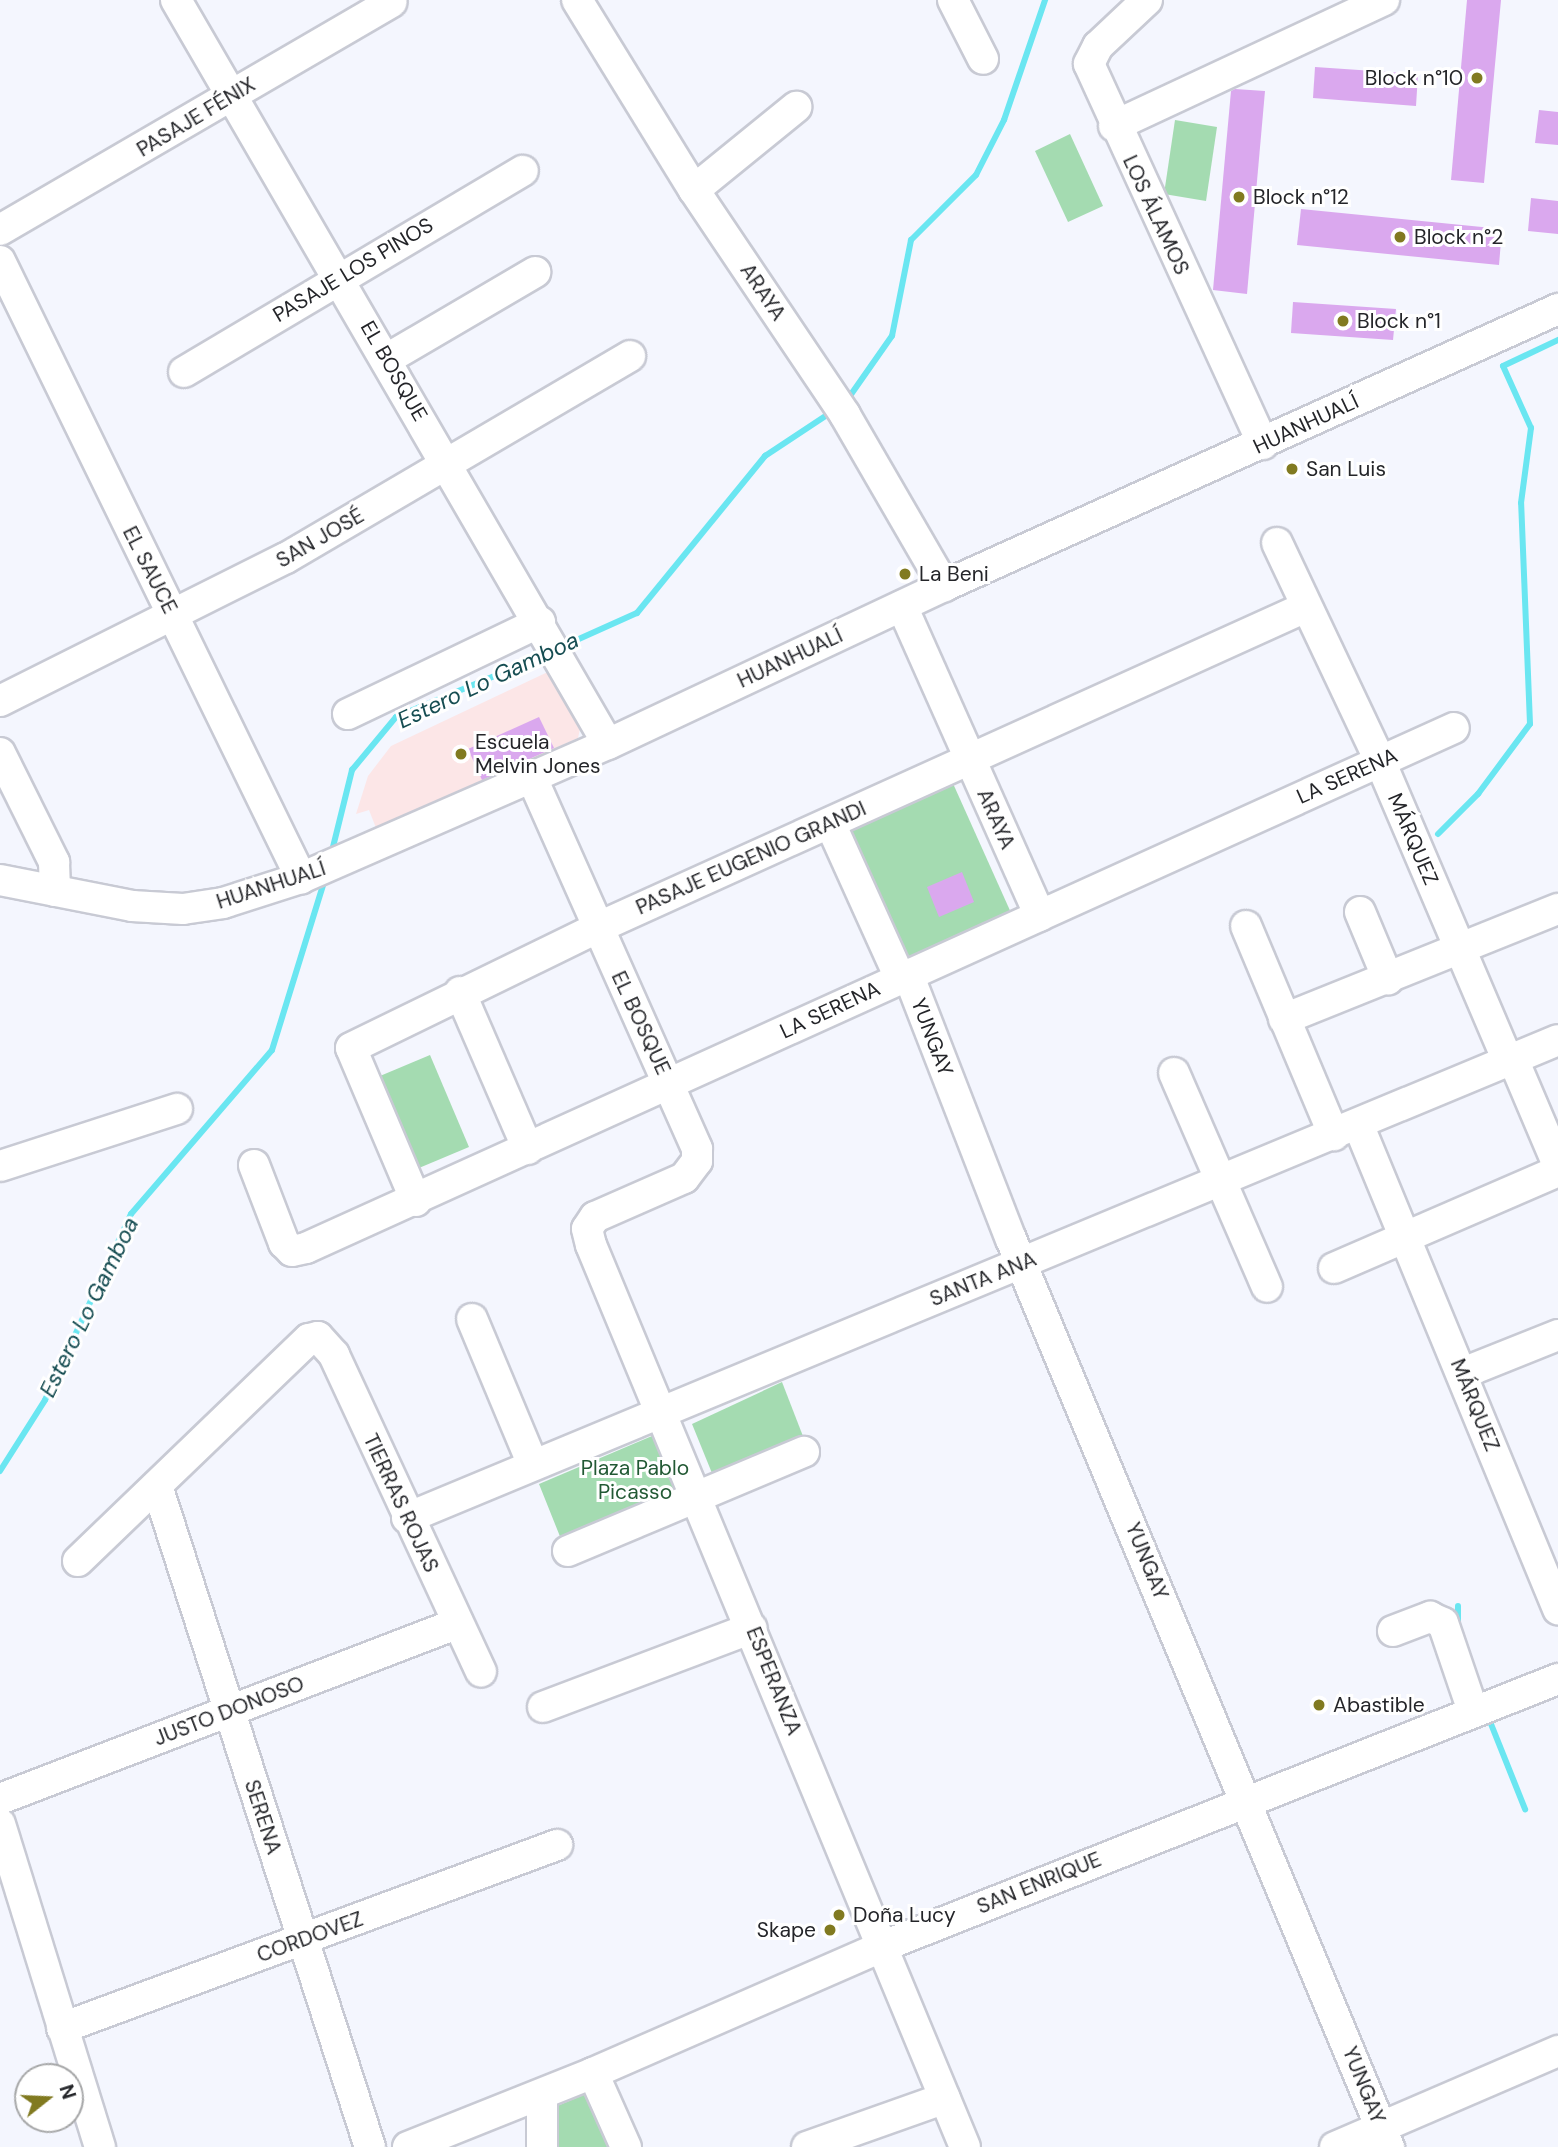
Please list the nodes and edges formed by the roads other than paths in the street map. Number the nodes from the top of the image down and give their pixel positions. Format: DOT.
graph roads {
  1 [pos="176,0"];
  2 [pos="578,0"];
  3 [pos="953,0"];
  4 [pos="1146,0"];
  5 [pos="1384,0"];
  6 [pos="391,2"];
  7 [pos="983,59"];
  8 [pos="232,94"];
  9 [pos="796,107"];
  10 [pos="1114,126"];
  11 [pos="523,171"];
  12 [pos="694,190"];
  13 [pos="0,230"];
  14 [pos="0,261"];
  15 [pos="535,272"];
  16 [pos="340,277"];
  17 [pos="1558,309"];
  18 [pos="631,356"];
  19 [pos="387,359"];
  20 [pos="184,372"];
  21 [pos="1263,444"];
  22 [pos="448,464"];
  23 [pos="1277,543"];
  24 [pos="944,586"];
  25 [pos="902,606"];
  26 [pos="1306,607"];
  27 [pos="174,617"];
  28 [pos="542,626"];
  29 [pos="0,701"];
  30 [pos="348,714"];
  31 [pos="1454,728"];
  32 [pos="608,744"];
  33 [pos="0,753"];
  34 [pos="969,759"];
  35 [pos="1380,761"];
  36 [pos="532,778"];
  37 [pos="830,822"];
  38 [pos="309,875"];
  39 [pos="0,880"];
  40 [pos="55,891"];
  41 [pos="1558,909"];
  42 [pos="1360,912"];
  43 [pos="1040,916"];
  44 [pos="1246,926"];
  45 [pos="597,929"];
  46 [pos="1461,951"];
  47 [pos="904,976"];
  48 [pos="1388,979"];
  49 [pos="460,992"];
  50 [pos="1284,1019"];
  51 [pos="1558,1040"];
  52 [pos="1511,1060"];
  53 [pos="1174,1073"];
  54 [pos="668,1083"];
  55 [pos="177,1109"];
  56 [pos="1346,1129"];
  57 [pos="528,1149"];
  58 [pos="254,1165"];
  59 [pos="1558,1165"];
  60 [pos="0,1166"];
  61 [pos="1558,1171"];
  62 [pos="1224,1181"];
  63 [pos="416,1201"];
  64 [pos="595,1217"];
  65 [pos="1404,1236"];
  66 [pos="1022,1264"];
  67 [pos="1334,1268"];
  68 [pos="1267,1287"];
  69 [pos="472,1319"];
  70 [pos="1558,1335"];
  71 [pos="1462,1373"];
  72 [pos="662,1411"];
  73 [pos="804,1452"];
  74 [pos="533,1465"];
  75 [pos="157,1486"];
  76 [pos="699,1497"];
  77 [pos="407,1518"];
  78 [pos="568,1551"];
  79 [pos="78,1561"];
  80 [pos="1558,1609"];
  81 [pos="457,1624"];
  82 [pos="752,1628"];
  83 [pos="1393,1631"];
  84 [pos="481,1671"];
  85 [pos="1558,1679"];
  86 [pos="543,1707"];
  87 [pos="230,1711"];
  88 [pos="1473,1711"];
  89 [pos="0,1799"];
  90 [pos="1248,1802"];
  91 [pos="0,1824"];
  92 [pos="557,1845"];
  93 [pos="302,1940"];
  94 [pos="881,1947"];
  95 [pos="62,2028"];
  96 [pos="1558,2051"];
  97 [pos="593,2073"];
  98 [pos="542,2095"];
  99 [pos="946,2098"];
  100 [pos="1385,2137"];
  101 [pos="100,2147"];
  102 [pos="370,2147"];
  103 [pos="408,2147"];
  104 [pos="542,2147"];
  105 [pos="625,2147"];
  106 [pos="807,2147"];
  107 [pos="965,2147"];
  108 [pos="1335,2147"];
  1 -- 8 [label="street, EL BOSQUE"];
  2 -- 12 [label="street, ARAYA"];
  3 -- 7 [label="street"];
  4 -- 10 [label="street, LOS ÁLAMOS"];
  5 -- 10 [label="street"];
  6 -- 8 [label="street, PASAJE FÉNIX"];
  8 -- 13 [label="street, PASAJE FÉNIX"];
  8 -- 16 [label="street, EL BOSQUE"];
  9 -- 12 [label="street"];
  10 -- 21 [label="street, LOS ÁLAMOS"];
  11 -- 16 [label="street, PASAJE LOS PINOS"];
  12 -- 24 [label="street, ARAYA"];
  14 -- 27 [label="street, EL SAUCE"];
  15 -- 19 [label="street"];
  16 -- 19 [label="street, EL BOSQUE"];
  16 -- 20 [label="street, PASAJE LOS PINOS"];
  17 -- 21 [label="street, HUANHUALÍ"];
  18 -- 22 [label="street, SAN JOSÉ"];
  19 -- 22 [label="street, EL BOSQUE"];
  21 -- 24 [label="street, HUANHUALÍ"];
  22 -- 27 [label="street, SAN JOSÉ"];
  22 -- 28 [label="street, EL BOSQUE"];
  23 -- 26 [label="street, MÁRQUEZ"];
  24 -- 25 [label="street, HUANHUALÍ"];
  25 -- 32 [label="street, HUANHUALÍ"];
  25 -- 34 [label="street, ARAYA"];
  26 -- 34 [label="street, PASAJE EUGENIO GRANDI"];
  26 -- 35 [label="street, MÁRQUEZ"];
  27 -- 29 [label="street, SAN JOSÉ"];
  27 -- 38 [label="street, EL SAUCE"];
  28 -- 30 [label="street"];
  28 -- 32 [label="street, EL BOSQUE"];
  31 -- 35 [label="street, LA SERENA"];
  32 -- 36 [label="street, HUANHUALÍ"];
  33 -- 40 [label="street"];
  34 -- 37 [label="street, PASAJE EUGENIO GRANDI"];
  34 -- 43 [label="street, ARAYA"];
  35 -- 43 [label="street, LA SERENA"];
  35 -- 46 [label="street, MÁRQUEZ"];
  36 -- 38 [label="street, HUANHUALÍ"];
  36 -- 45 [label="street, EL BOSQUE"];
  37 -- 45 [label="street, PASAJE EUGENIO GRANDI"];
  37 -- 47 [label="street, YUNGAY"];
  38 -- 40 [label="street, HUANHUALÍ"];
  39 -- 40 [label="street, HUANHUALÍ"];
  41 -- 46 [label="street"];
  42 -- 48 [label="street"];
  43 -- 47 [label="street, LA SERENA"];
  44 -- 50 [label="street, MÁRQUEZ"];
  45 -- 49 [label="street, PASAJE EUGENIO GRANDI"];
  45 -- 54 [label="street, EL BOSQUE"];
  46 -- 48 [label="street"];
  46 -- 52 [label="street, MÁRQUEZ"];
  47 -- 54 [label="street, LA SERENA"];
  47 -- 66 [label="street, YUNGAY"];
  48 -- 50 [label="street"];
  49 -- 57 [label="street"];
  49 -- 63 [label="street, PASAJE EUGENIO GRANDI"];
  50 -- 56 [label="street, MÁRQUEZ"];
  51 -- 52 [label="street, SANTA ANA"];
  52 -- 56 [label="street, SANTA ANA"];
  52 -- 59 [label="street, MÁRQUEZ"];
  53 -- 62 [label="street"];
  54 -- 57 [label="street, LA SERENA"];
  54 -- 64 [label="street, EL BOSQUE"];
  55 -- 60 [label="street"];
  56 -- 62 [label="street, SANTA ANA"];
  56 -- 65 [label="street, MÁRQUEZ"];
  57 -- 63 [label="street, LA SERENA"];
  58 -- 63 [label="street, LA SERENA"];
  61 -- 65 [label="street"];
  62 -- 66 [label="street, SANTA ANA"];
  62 -- 68 [label="street"];
  64 -- 72 [label="street, ESPERANZA"];
  65 -- 67 [label="street"];
  65 -- 71 [label="street, MÁRQUEZ"];
  66 -- 72 [label="street, SANTA ANA"];
  66 -- 90 [label="street, YUNGAY"];
  69 -- 74 [label="street"];
  70 -- 71 [label="street"];
  71 -- 80 [label="street, MÁRQUEZ"];
  72 -- 74 [label="street, SANTA ANA"];
  72 -- 76 [label="street, ESPERANZA"];
  73 -- 76 [label="street"];
  74 -- 77 [label="street, SANTA ANA"];
  75 -- 77 [label="street, TIERRAS ROJAS"];
  75 -- 79 [label="street"];
  75 -- 87 [label="street, SERENA"];
  76 -- 78 [label="street"];
  76 -- 82 [label="street, ESPERANZA"];
  77 -- 81 [label="street, TIERRAS ROJAS"];
  81 -- 84 [label="street, TIERRAS ROJAS"];
  81 -- 87 [label="street, JUSTO DONOSO"];
  82 -- 86 [label="street"];
  82 -- 94 [label="street, ESPERANZA"];
  83 -- 88 [label="street"];
  85 -- 88 [label="street, SAN ENRIQUE"];
  87 -- 89 [label="street, JUSTO DONOSO"];
  87 -- 93 [label="street, SERENA"];
  88 -- 90 [label="street, SAN ENRIQUE"];
  90 -- 94 [label="street, SAN ENRIQUE"];
  90 -- 100 [label="street, YUNGAY"];
  91 -- 95 [label="street"];
  92 -- 93 [label="street, CORDOVEZ"];
  93 -- 95 [label="street, CORDOVEZ"];
  93 -- 102 [label="street, SERENA"];
  94 -- 97 [label="street, SAN ENRIQUE"];
  94 -- 99 [label="street, ESPERANZA"];
  95 -- 101 [label="street"];
  96 -- 100 [label="street"];
  97 -- 98 [label="street, SAN ENRIQUE"];
  97 -- 105 [label="street"];
  98 -- 103 [label="street, SAN ENRIQUE"];
  98 -- 104 [label="street"];
  99 -- 106 [label="street"];
  99 -- 107 [label="street, ESPERANZA"];
  100 -- 108 [label="street"];
}
